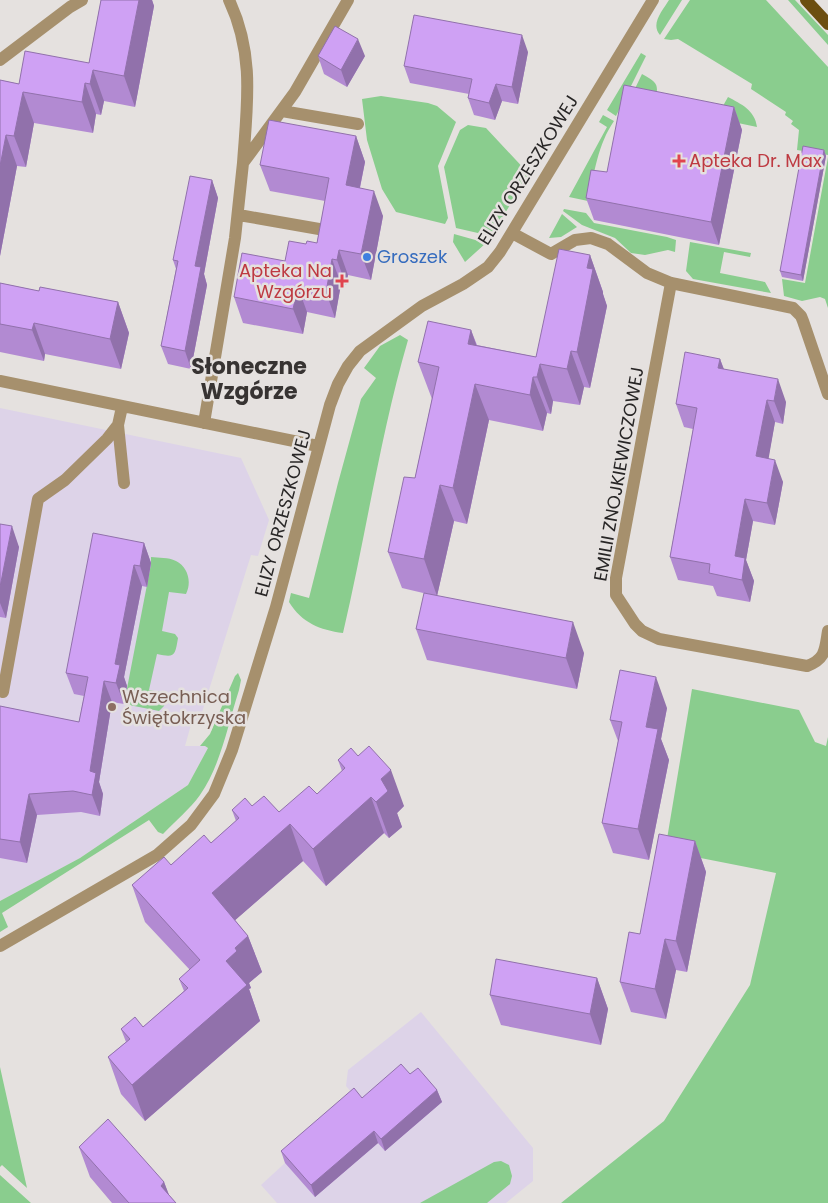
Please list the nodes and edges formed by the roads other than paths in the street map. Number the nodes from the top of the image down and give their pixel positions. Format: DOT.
graph roads {
  1 [pos="82,0"];
  2 [pos="229,0"];
  3 [pos="348,0"];
  4 [pos="653,0"];
  5 [pos="806,0"];
  6 [pos="828,24"];
  7 [pos="0,60"];
  8 [pos="282,111"];
  9 [pos="358,124"];
  10 [pos="244,163"];
  11 [pos="238,215"];
  12 [pos="319,229"];
  13 [pos="512,233"];
  14 [pos="671,283"];
  15 [pos="0,381"];
  16 [pos="828,394"];
  17 [pos="122,407"];
  18 [pos="204,423"];
  19 [pos="118,425"];
  20 [pos="318,446"];
  21 [pos="124,482"];
  22 [pos="828,631"];
  23 [pos="3,692"];
  24 [pos="0,946"];
  1 -- 7 [label="street"];
  2 -- 10 [label="street"];
  3 -- 8 [label="street"];
  4 -- 13 [label="street, ELIZY ORZESZKOWEJ"];
  5 -- 6 [label="main road"];
  8 -- 9 [label="street"];
  8 -- 10 [label="street"];
  10 -- 11 [label="street"];
  11 -- 12 [label="street"];
  11 -- 18 [label="street"];
  13 -- 14 [label="street"];
  13 -- 20 [label="street, ELIZY ORZESZKOWEJ"];
  14 -- 16 [label="street"];
  14 -- 22 [label="street, EMILII ZNOJKIEWICZOWEJ"];
  15 -- 17 [label="street"];
  17 -- 18 [label="street"];
  17 -- 19 [label="street"];
  18 -- 20 [label="street"];
  19 -- 21 [label="street"];
  19 -- 23 [label="street"];
  20 -- 24 [label="street, ELIZY ORZESZKOWEJ"];
}
